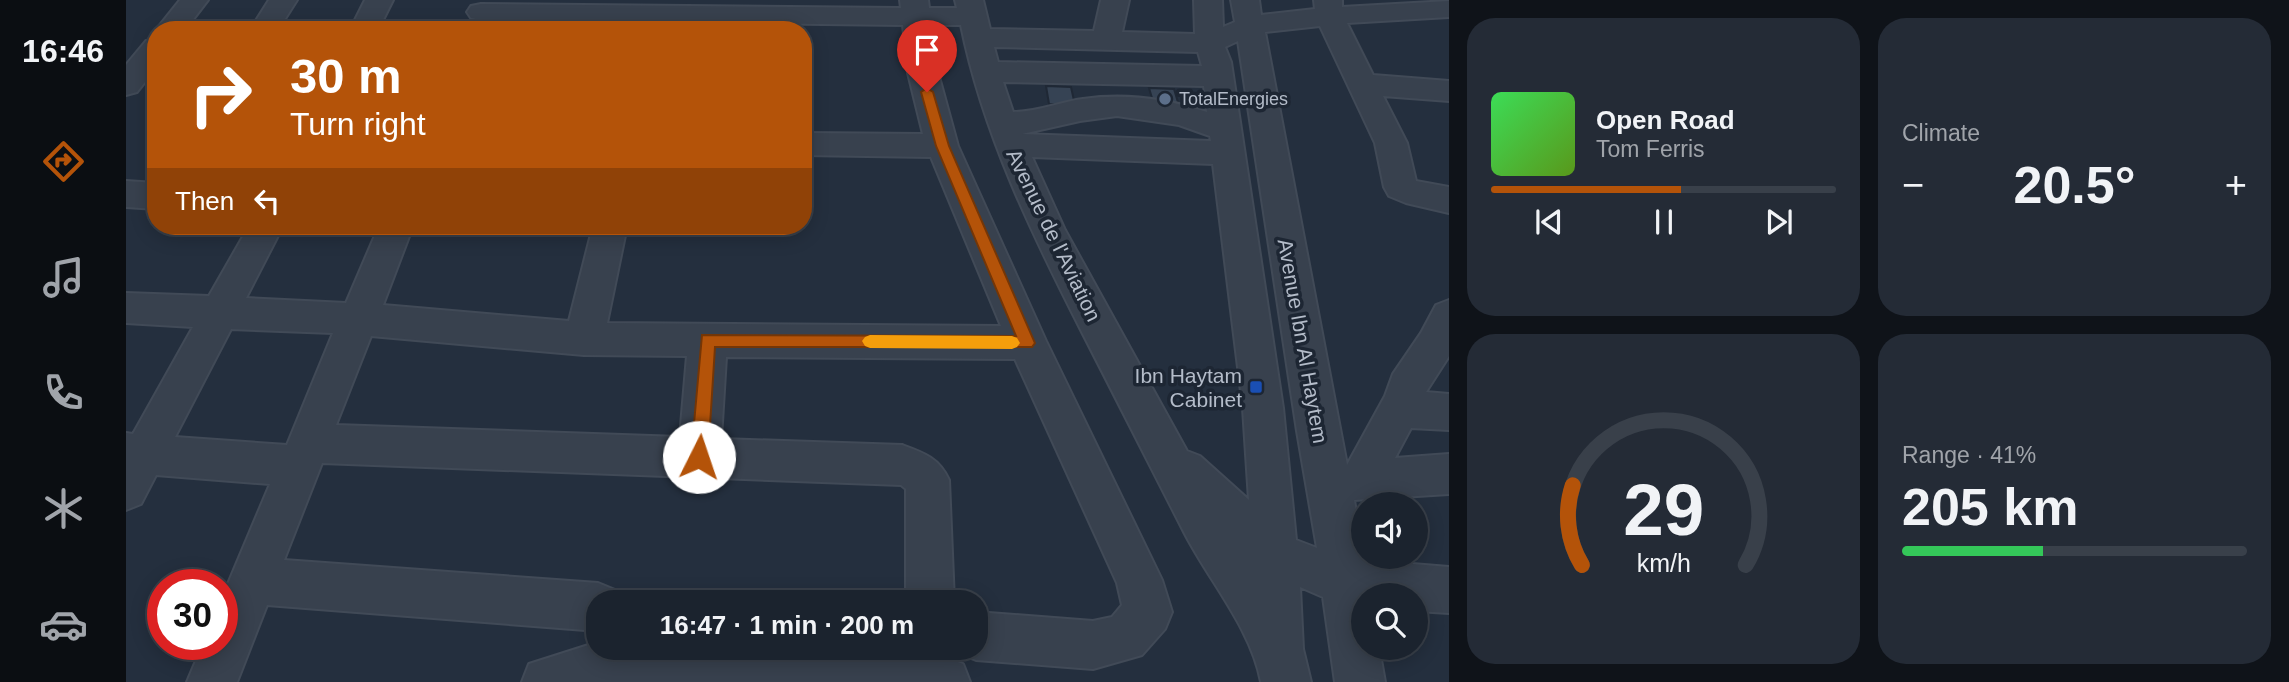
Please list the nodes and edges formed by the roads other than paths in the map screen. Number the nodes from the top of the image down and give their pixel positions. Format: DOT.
graph roads {
  1 [pos="194,0"];
  2 [pos="283,0"];
  3 [pos="379,0"];
  4 [pos="1115,0"];
  5 [pos="1208,0"];
  6 [pos="1408,6"];
  7 [pos="914,8"];
  8 [pos="1329,8"];
  9 [pos="1449,9"];
  10 [pos="1248,12"];
  11 [pos="480,14"];
  12 [pos="972,18"];
  13 [pos="177,21"];
  14 [pos="270,21"];
  15 [pos="368,21"];
  16 [pos="653,21"];
  17 [pos="1106,42"];
  18 [pos="147,59"];
  19 [pos="1213,59"];
  20 [pos="985,72"];
  21 [pos="1108,74"];
  22 [pos="1360,84"];
  23 [pos="126,85"];
  24 [pos="1449,91"];
  25 [pos="1117,106"];
  26 [pos="1006,134"];
  27 [pos="1227,141"];
  28 [pos="812,144"];
  29 [pos="942,146"];
  30 [pos="126,194"];
  31 [pos="147,195"];
  32 [pos="1449,200"];
  33 [pos="261,235"];
  34 [pos="392,235"];
  35 [pos="608,235"];
  36 [pos="126,308"];
  37 [pos="221,312"];
  38 [pos="1449,316"];
  39 [pos="359,319"];
  40 [pos="584,339"];
  41 [pos="708,340"];
  42 [pos="1027,343"];
  43 [pos="1399,410"];
  44 [pos="1449,412"];
  45 [pos="304,455"];
  46 [pos="699,457"];
  47 [pos="1170,457"];
  48 [pos="132,465"];
  49 [pos="1449,474"];
  50 [pos="1381,480"];
  51 [pos="1329,481"];
  52 [pos="1275,554"];
  53 [pos="253,580"];
  54 [pos="1345,582"];
  55 [pos="930,590"];
  56 [pos="1449,590"];
  57 [pos="586,606"];
  58 [pos="988,637"];
  59 [pos="1282,665"];
  60 [pos="212,682"];
  61 [pos="547,682"];
  62 [pos="937,682"];
  63 [pos="944,682"];
  64 [pos="1360,682"];
  1 -- 13 [label="street"];
  2 -- 14 [label="street"];
  3 -- 15 [label="street"];
  4 -- 17 [label="street"];
  5 -- 19 [label="street"];
  6 -- 8 [label="street"];
  6 -- 9 [label="street"];
  7 -- 12 [label="street"];
  7 -- 16 [label="street"];
  7 -- 29 [label="street"];
  8 -- 10 [label="street"];
  8 -- 22 [label="street"];
  10 -- 19 [label="street"];
  10 -- 51 [label="street, Avenue Ibn Al Haytem"];
  11 -- 16 [label="street"];
  12 -- 17 [label="street"];
  12 -- 20 [label="street, Avenue de l'Aviation"];
  17 -- 19 [label="street"];
  18 -- 23 [label="street"];
  19 -- 21 [label="street"];
  19 -- 27 [label="street"];
  20 -- 21 [label="street"];
  20 -- 26 [label="street, Avenue de l'Aviation"];
  21 -- 25 [label="street"];
  22 -- 24 [label="street"];
  22 -- 32 [label="street"];
  25 -- 26 [label="street"];
  25 -- 27 [label="street"];
  26 -- 27 [label="street"];
  26 -- 47 [label="street, Avenue de l'Aviation"];
  27 -- 52 [label="street"];
  28 -- 29 [label="street"];
  29 -- 42 [label="street"];
  30 -- 31 [label="street"];
  33 -- 37 [label="street"];
  34 -- 39 [label="street"];
  35 -- 40 [label="street"];
  36 -- 37 [label="street"];
  37 -- 39 [label="street"];
  37 -- 48 [label="street"];
  38 -- 43 [label="street"];
  39 -- 40 [label="street"];
  39 -- 45 [label="street"];
  40 -- 41 [label="street"];
  41 -- 42 [label="street"];
  41 -- 46 [label="street"];
  42 -- 58 [label="street"];
  43 -- 44 [label="street"];
  43 -- 50 [label="street"];
  45 -- 46 [label="street"];
  45 -- 48 [label="street"];
  45 -- 53 [label="street"];
  46 -- 55 [label="street"];
  47 -- 52 [label="street, Avenue de l'Aviation"];
  47 -- 59 [label="street, Avenue de l'Aviation"];
  49 -- 50 [label="street"];
  50 -- 51 [label="street"];
  51 -- 54 [label="street, Avenue Ibn Al Haytem"];
  52 -- 54 [label="street, Avenue de l'Aviation"];
  52 -- 59 [label="street"];
  53 -- 57 [label="street"];
  53 -- 60 [label="street"];
  54 -- 56 [label="street, Avenue de l'Aviation"];
  54 -- 64 [label="street, Avenue Ibn Al Haytem"];
  61 -- 62 [label="street"];
  62 -- 63 [label="street"];
}
